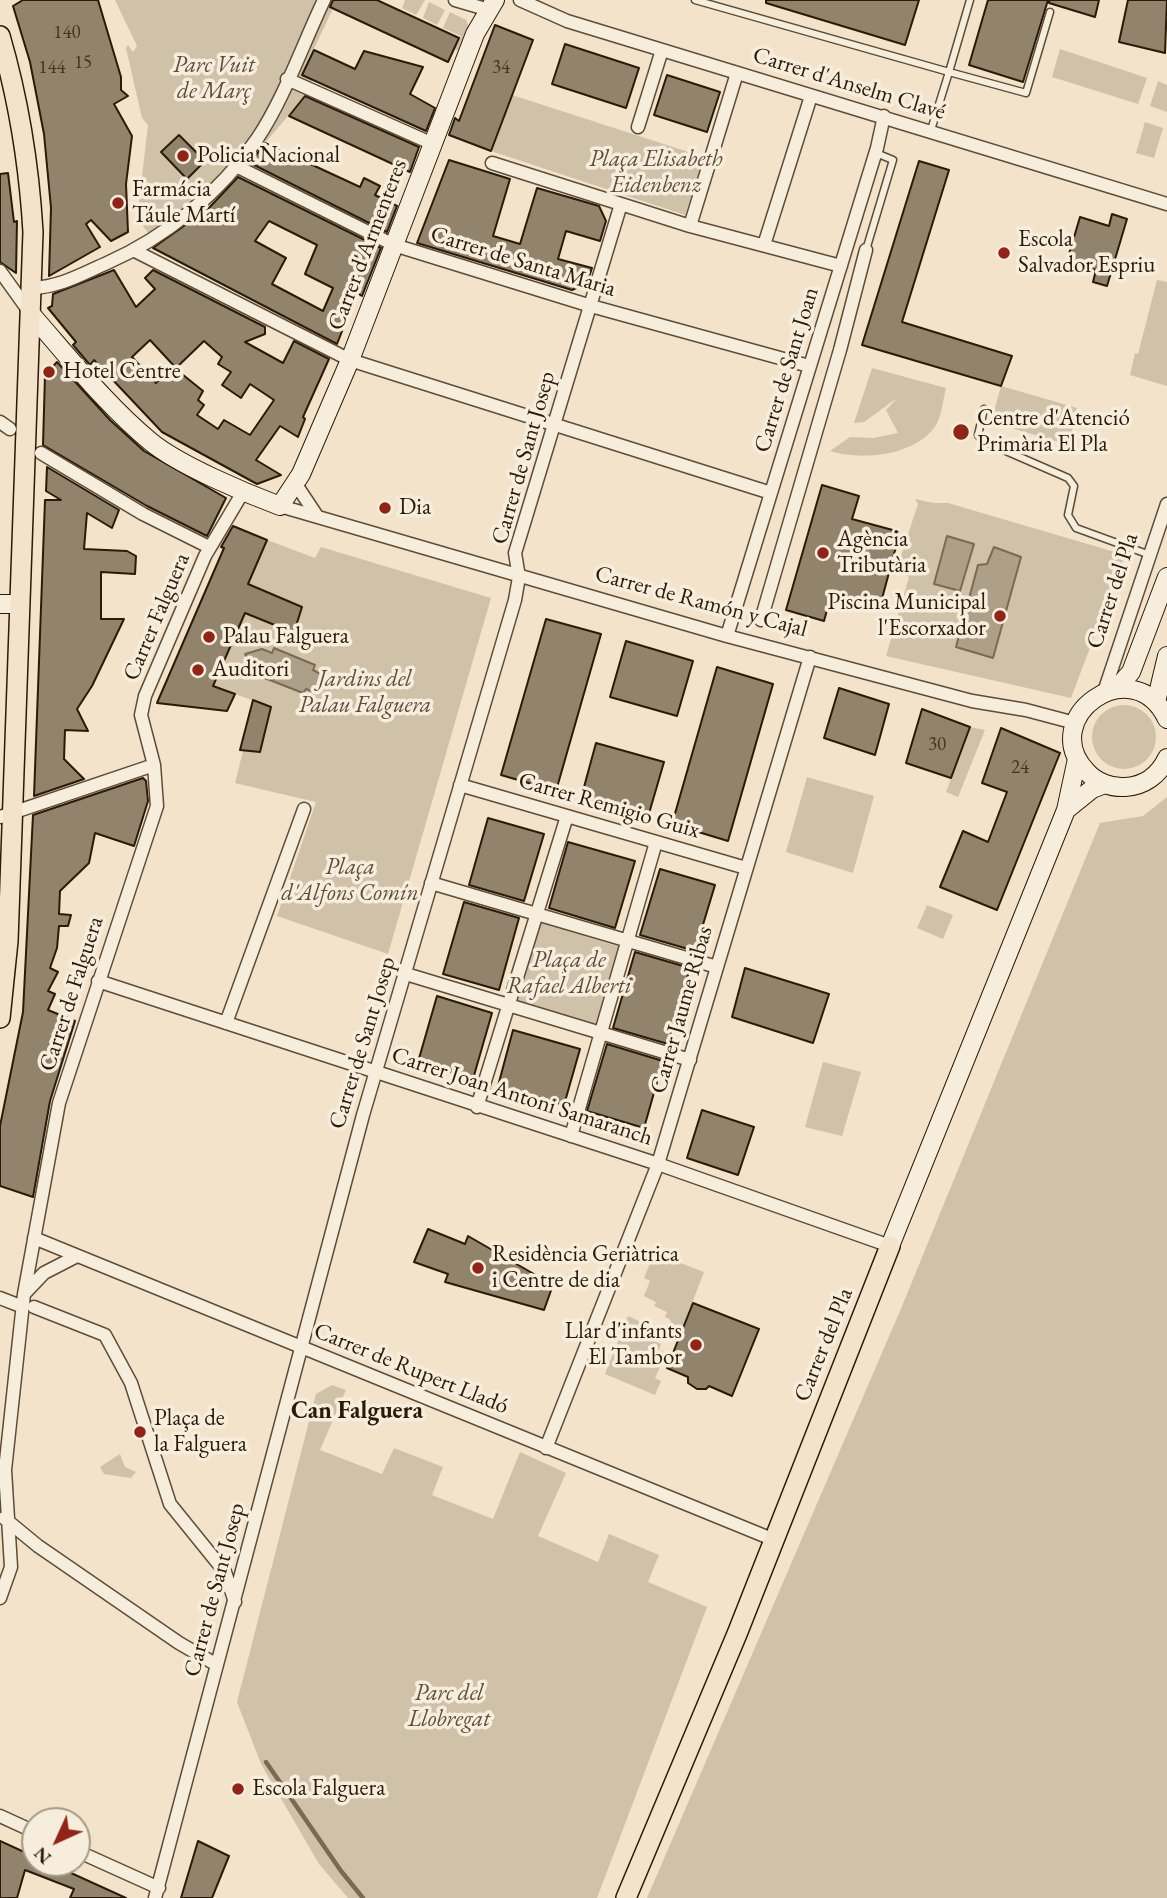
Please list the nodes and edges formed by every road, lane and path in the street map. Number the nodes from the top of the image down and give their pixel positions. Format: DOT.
graph roads {
  1 [pos="324,0"];
  2 [pos="455,0"];
  3 [pos="520,0"];
  4 [pos="695,0"];
  5 [pos="970,0"];
  6 [pos="492,5"];
  7 [pos="1050,12"];
  8 [pos="0,36"];
  9 [pos="662,50"];
  10 [pos="949,72"];
  11 [pos="737,73"];
  12 [pos="6,76"];
  13 [pos="287,79"];
  14 [pos="811,96"];
  15 [pos="884,116"];
  16 [pos="638,127"];
  17 [pos="931,130"];
  18 [pos="433,144"];
  19 [pos="876,153"];
  20 [pos="492,163"];
  21 [pos="236,166"];
  22 [pos="621,204"];
  23 [pos="1167,204"];
  24 [pos="690,226"];
  25 [pos="394,245"];
  26 [pos="764,245"];
  27 [pos="866,250"];
  28 [pos="135,251"];
  29 [pos="841,266"];
  30 [pos="0,271"];
  31 [pos="32,288"];
  32 [pos="591,306"];
  33 [pos="30,313"];
  34 [pos="350,360"];
  35 [pos="809,366"];
  36 [pos="984,409"];
  37 [pos="554,425"];
  38 [pos="41,453"];
  39 [pos="295,483"];
  40 [pos="243,492"];
  41 [pos="771,493"];
  42 [pos="1167,504"];
  43 [pos="280,506"];
  44 [pos="317,516"];
  45 [pos="209,547"];
  46 [pos="1150,555"];
  47 [pos="519,577"];
  48 [pos="1167,577"];
  49 [pos="10,604"];
  50 [pos="761,620"];
  51 [pos="727,636"];
  52 [pos="1167,656"];
  53 [pos="810,657"];
  54 [pos="1110,691"];
  55 [pos="1156,702"];
  56 [pos="1167,719"];
  57 [pos="1075,723"];
  58 [pos="1077,758"];
  59 [pos="1167,758"];
  60 [pos="155,765"];
  61 [pos="1105,784"];
  62 [pos="460,785"];
  63 [pos="304,809"];
  64 [pos="1066,810"];
  65 [pos="6,814"];
  66 [pos="567,816"];
  67 [pos="656,842"];
  68 [pos="746,868"];
  69 [pos="431,883"];
  70 [pos="537,914"];
  71 [pos="629,941"];
  72 [pos="717,967"];
  73 [pos="406,974"];
  74 [pos="98,981"];
  75 [pos="509,1005"];
  76 [pos="0,1018"];
  77 [pos="226,1023"];
  78 [pos="600,1032"];
  79 [pos="690,1060"];
  80 [pos="375,1070"];
  81 [pos="477,1107"];
  82 [pos="571,1136"];
  83 [pos="658,1164"];
  84 [pos="34,1238"];
  85 [pos="890,1246"];
  86 [pos="77,1256"];
  87 [pos="0,1298"];
  88 [pos="21,1299"];
  89 [pos="34,1307"];
  90 [pos="303,1348"];
  91 [pos="546,1448"];
  92 [pos="4,1518"];
  93 [pos="772,1539"];
  94 [pos="0,1598"];
  95 [pos="235,1602"];
  96 [pos="217,1664"];
  97 [pos="0,1816"];
  98 [pos="21,1826"];
  99 [pos="91,1858"];
  100 [pos="157,1893"];
  101 [pos="626,1898"];
  1 -- 13 [label="street"];
  2 -- 6 [label="street"];
  3 -- 9 [label="street, Carrer d'Anselm Clavé"];
  4 -- 10 [label="lane"];
  5 -- 10 [label="lane"];
  6 -- 18 [label="main road, Carrer d'Armenteres"];
  7 -- 10 [label="lane"];
  8 -- 12 [label="main road"];
  9 -- 11 [label="street, Carrer d'Anselm Clavé"];
  9 -- 16 [label="street"];
  10 -- 17 [label="lane"];
  11 -- 14 [label="street, Carrer d'Anselm Clavé"];
  11 -- 24 [label="street"];
  12 -- 31 [label="main road"];
  13 -- 18 [label="street"];
  13 -- 21 [label="street"];
  14 -- 15 [label="street, Carrer d'Anselm Clavé"];
  14 -- 26 [label="street"];
  15 -- 17 [label="street, Carrer d'Anselm Clavé"];
  15 -- 19 [label="street, Carrer de Sant Joan"];
  17 -- 23 [label="street, Carrer d'Anselm Clavé"];
  18 -- 25 [label="main road, Carrer d'Armenteres"];
  19 -- 27 [label="lane"];
  19 -- 29 [label="street, Carrer de Sant Joan"];
  20 -- 22 [label="street"];
  21 -- 25 [label="street, Carrer de Santa Maria"];
  21 -- 28 [label="street"];
  22 -- 24 [label="street"];
  22 -- 32 [label="street, Carrer de Sant Josep"];
  24 -- 26 [label="street"];
  25 -- 32 [label="street, Carrer de Santa Maria"];
  25 -- 34 [label="main road, Carrer d'Armenteres"];
  26 -- 29 [label="street"];
  27 -- 50 [label="street, Carrer de Sant Joan"];
  28 -- 31 [label="street"];
  28 -- 34 [label="street"];
  29 -- 35 [label="street, Carrer de Sant Joan"];
  30 -- 33 [label="street"];
  31 -- 33 [label="main road"];
  32 -- 35 [label="street, Carrer de Santa Maria"];
  32 -- 37 [label="street, Carrer de Sant Josep"];
  33 -- 40 [label="main road, Carrer de Ramón y Cajal"];
  33 -- 49 [label="main road"];
  34 -- 37 [label="street"];
  34 -- 39 [label="main road, Carrer d'Armenteres"];
  35 -- 41 [label="street, Carrer de Sant Joan"];
  36 -- 46 [label="lane"];
  37 -- 41 [label="street"];
  37 -- 47 [label="street, Carrer de Sant Josep"];
  38 -- 45 [label="street"];
  39 -- 43 [label="main road, Carrer d'Armenteres"];
  39 -- 44 [label="street"];
  40 -- 43 [label="main road, Carrer de Ramón y Cajal"];
  40 -- 45 [label="street, Carrer Falguera"];
  41 -- 51 [label="street, Carrer de Sant Joan"];
  42 -- 46 [label="street, Carrer del Pla"];
  43 -- 44 [label="street, Carrer de Ramón y Cajal"];
  44 -- 47 [label="street, Carrer de Ramón y Cajal"];
  45 -- 60 [label="street, Carrer Falguera"];
  46 -- 54 [label="street, Carrer del Pla"];
  47 -- 51 [label="street, Carrer de Ramón y Cajal"];
  47 -- 62 [label="street, Carrer de Sant Josep"];
  48 -- 54 [label="main road, Carrer del Pla"];
  49 -- 65 [label="main road"];
  51 -- 53 [label="street, Carrer de Ramón y Cajal"];
  52 -- 55 [label="main road"];
  53 -- 57 [label="street, Carrer de Ramón y Cajal"];
  53 -- 68 [label="street, Carrer Jaume Ribas"];
  54 -- 55 [label="main road"];
  54 -- 57 [label="main road"];
  55 -- 56 [label="main road"];
  57 -- 58 [label="main road, Carrer del Pla"];
  58 -- 61 [label="main road"];
  58 -- 64 [label="main road, Carrer del Pla"];
  59 -- 61 [label="main road"];
  60 -- 65 [label="street"];
  60 -- 74 [label="street, Carrer de Falguera"];
  61 -- 64 [label="main road, Carrer del Pla"];
  62 -- 66 [label="street, Carrer Remigio Guix"];
  62 -- 69 [label="street, Carrer de Sant Josep"];
  63 -- 77 [label="street"];
  64 -- 85 [label="main road, Carrer del Pla"];
  65 -- 76 [label="main road"];
  66 -- 67 [label="street, Carrer Remigio Guix"];
  66 -- 70 [label="street"];
  67 -- 68 [label="street, Carrer Remigio Guix"];
  67 -- 71 [label="street"];
  68 -- 72 [label="street, Carrer Jaume Ribas"];
  69 -- 70 [label="street"];
  69 -- 73 [label="street, Carrer de Sant Josep"];
  70 -- 71 [label="street"];
  70 -- 75 [label="street"];
  71 -- 72 [label="street"];
  71 -- 78 [label="street"];
  72 -- 79 [label="street, Carrer Jaume Ribas"];
  73 -- 75 [label="street"];
  73 -- 80 [label="street, Carrer de Sant Josep"];
  74 -- 77 [label="street, Carrer Joan Antoni Samaranch"];
  74 -- 84 [label="street, Carrer de Falguera"];
  75 -- 78 [label="street"];
  75 -- 81 [label="street"];
  77 -- 80 [label="street, Carrer Joan Antoni Samaranch"];
  78 -- 79 [label="street"];
  78 -- 82 [label="street"];
  79 -- 83 [label="street, Carrer Jaume Ribas"];
  80 -- 81 [label="street, Carrer Joan Antoni Samaranch"];
  80 -- 90 [label="street, Carrer de Sant Josep"];
  81 -- 82 [label="street, Carrer Joan Antoni Samaranch"];
  82 -- 83 [label="street, Carrer Joan Antoni Samaranch"];
  83 -- 85 [label="street, Carrer Joan Antoni Samaranch"];
  83 -- 91 [label="street, Carrer Jaume Ribas"];
  84 -- 86 [label="street, Carrer de Rupert Lladó"];
  84 -- 88 [label="street"];
  85 -- 93 [label="main road, Carrer del Pla"];
  86 -- 88 [label="street"];
  86 -- 90 [label="street, Carrer de Rupert Lladó"];
  87 -- 88 [label="street"];
  88 -- 92 [label="street"];
  89 -- 95 [label="street"];
  90 -- 91 [label="street, Carrer de Rupert Lladó"];
  90 -- 95 [label="street, Carrer de Sant Josep"];
  91 -- 93 [label="street, Carrer de Rupert Lladó"];
  92 -- 94 [label="street"];
  92 -- 96 [label="street"];
  93 -- 101 [label="main road, Carrer del Pla"];
  95 -- 96 [label="street, Carrer de Sant Josep"];
  96 -- 100 [label="street, Carrer de Sant Josep"];
  97 -- 98 [label="street"];
  99 -- 100 [label="street"];
}
